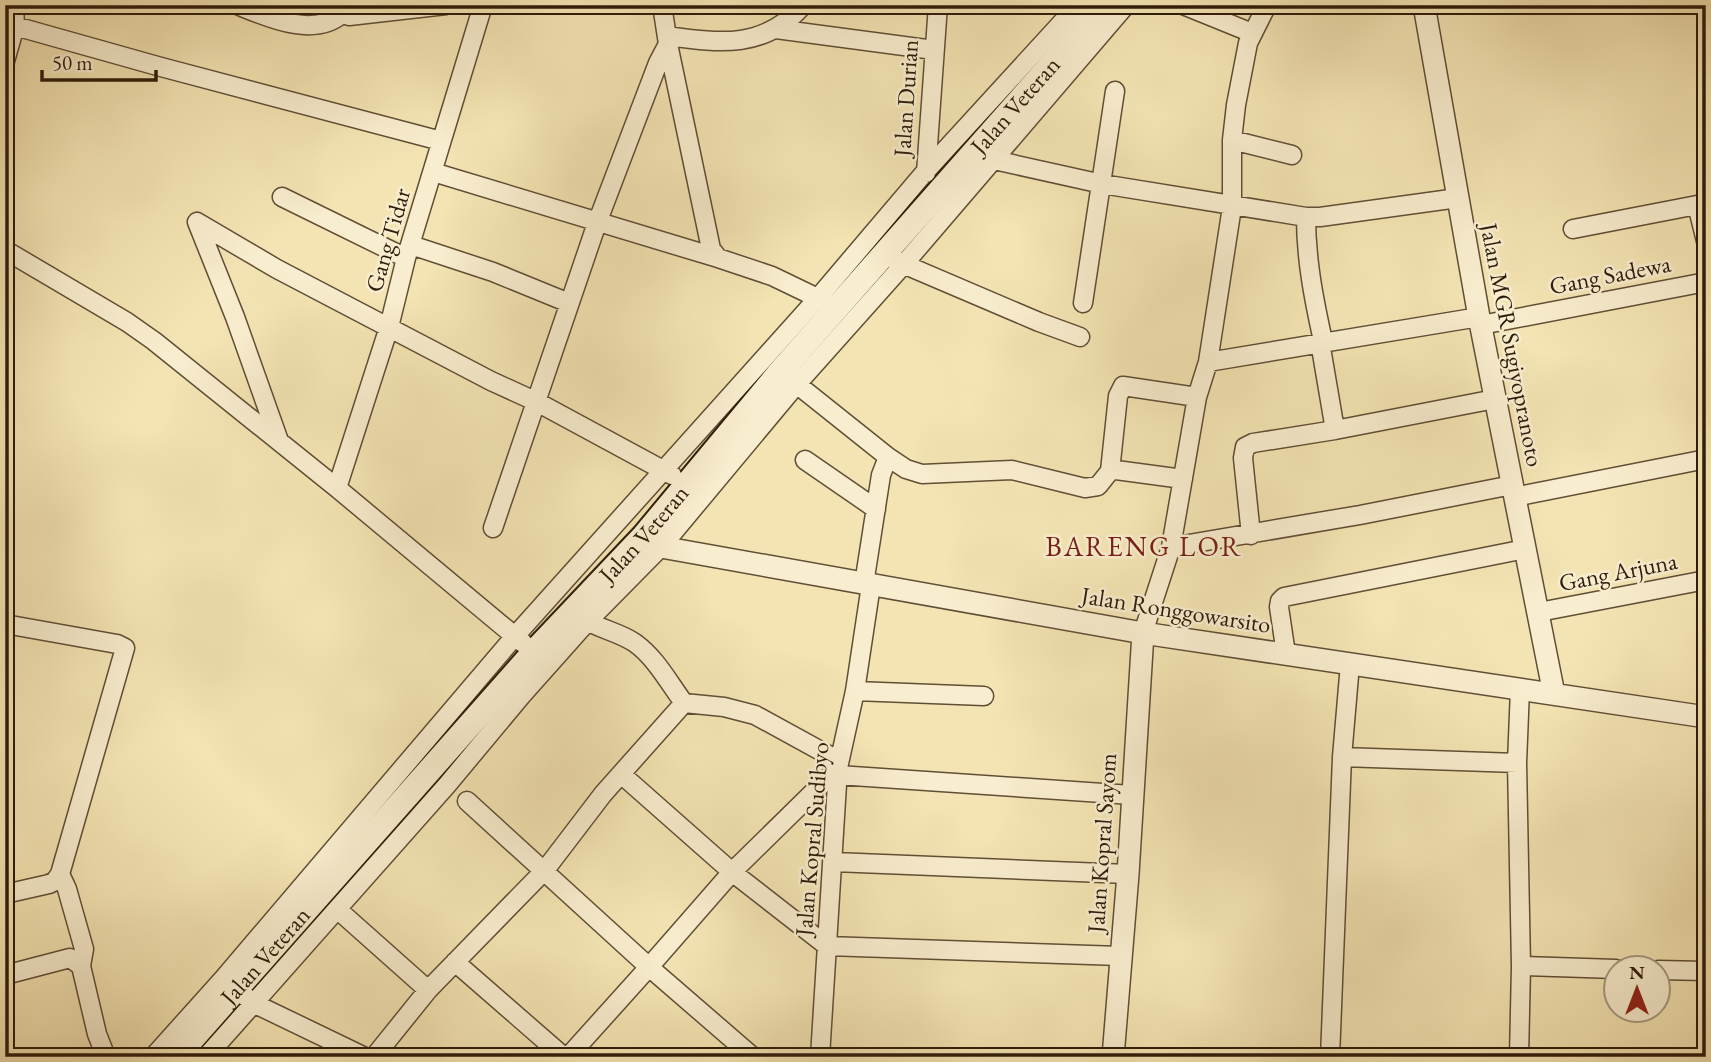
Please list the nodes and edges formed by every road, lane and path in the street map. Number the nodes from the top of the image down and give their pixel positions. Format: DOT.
graph roads {
  1 [pos="14,5"];
  2 [pos="237,5"];
  3 [pos="446,5"];
  4 [pos="483,5"];
  5 [pos="662,5"];
  6 [pos="803,5"];
  7 [pos="938,5"];
  8 [pos="1078,5"];
  9 [pos="1183,5"];
  10 [pos="1267,5"];
  11 [pos="1424,5"];
  12 [pos="1110,8"];
  13 [pos="343,9"];
  14 [pos="15,26"];
  15 [pos="776,29"];
  16 [pos="1252,33"];
  17 [pos="668,40"];
  18 [pos="934,50"];
  19 [pos="5,61"];
  20 [pos="1115,91"];
  21 [pos="1232,140"];
  22 [pos="441,141"];
  23 [pos="987,152"];
  24 [pos="1292,155"];
  25 [pos="433,172"];
  26 [pos="934,179"];
  27 [pos="1102,184"];
  28 [pos="282,197"];
  29 [pos="1458,198"];
  30 [pos="1702,204"];
  31 [pos="1233,206"];
  32 [pos="1306,217"];
  33 [pos="597,223"];
  34 [pos="1573,229"];
  35 [pos="1706,241"];
  36 [pos="5,250"];
  37 [pos="408,251"];
  38 [pos="718,258"];
  39 [pos="893,260"];
  40 [pos="1706,282"];
  41 [pos="569,303"];
  42 [pos="828,303"];
  43 [pos="1083,303"];
  44 [pos="1480,321"];
  45 [pos="389,327"];
  46 [pos="1080,337"];
  47 [pos="1322,341"];
  48 [pos="1208,362"];
  49 [pos="789,378"];
  50 [pos="1197,397"];
  51 [pos="1495,399"];
  52 [pos="537,401"];
  53 [pos="1335,430"];
  54 [pos="280,442"];
  55 [pos="888,457"];
  56 [pos="1706,459"];
  57 [pos="805,460"];
  58 [pos="665,470"];
  59 [pos="1110,471"];
  60 [pos="1183,479"];
  61 [pos="685,484"];
  62 [pos="337,488"];
  63 [pos="1513,491"];
  64 [pos="876,509"];
  65 [pos="493,527"];
  66 [pos="1251,534"];
  67 [pos="652,541"];
  68 [pos="1171,547"];
  69 [pos="1525,549"];
  70 [pos="1706,580"];
  71 [pos="867,584"];
  72 [pos="1539,612"];
  73 [pos="581,616"];
  74 [pos="5,624"];
  75 [pos="1143,633"];
  76 [pos="515,636"];
  77 [pos="535,651"];
  78 [pos="1286,654"];
  79 [pos="1350,664"];
  80 [pos="1520,690"];
  81 [pos="855,691"];
  82 [pos="1554,694"];
  83 [pos="984,696"];
  84 [pos="684,704"];
  85 [pos="1706,717"];
  86 [pos="1342,757"];
  87 [pos="1517,763"];
  88 [pos="839,768"];
  89 [pos="621,774"];
  90 [pos="443,782"];
  91 [pos="1132,795"];
  92 [pos="834,862"];
  93 [pos="544,870"];
  94 [pos="732,872"];
  95 [pos="60,874"];
  96 [pos="1128,874"];
  97 [pos="5,894"];
  98 [pos="337,909"];
  99 [pos="827,946"];
  100 [pos="1120,956"];
  101 [pos="455,962"];
  102 [pos="81,966"];
  103 [pos="649,967"];
  104 [pos="1521,967"];
  105 [pos="1602,969"];
  106 [pos="1672,970"];
  107 [pos="1706,971"];
  108 [pos="5,975"];
  109 [pos="428,990"];
  110 [pos="237,991"];
  111 [pos="106,1057"];
  112 [pos="153,1057"];
  113 [pos="176,1057"];
  114 [pos="206,1057"];
  115 [pos="365,1057"];
  116 [pos="374,1057"];
  117 [pos="566,1057"];
  118 [pos="753,1057"];
  119 [pos="820,1057"];
  120 [pos="1113,1057"];
  121 [pos="1330,1057"];
  122 [pos="1519,1057"];
  1 -- 14 [label="street"];
  2 -- 13 [label="street"];
  3 -- 13 [label="street"];
  4 -- 22 [label="street, Gang Tidar"];
  5 -- 17 [label="street"];
  6 -- 15 [label="street"];
  7 -- 18 [label="street, Jalan Durian"];
  8 -- 26 [label="street"];
  9 -- 16 [label="street"];
  10 -- 16 [label="street"];
  11 -- 29 [label="street, Jalan MGR Sugiyopranoto"];
  12 -- 23 [label="main road, Jalan Veteran"];
  14 -- 19 [label="street"];
  14 -- 22 [label="street"];
  15 -- 17 [label="street"];
  15 -- 18 [label="street"];
  16 -- 21 [label="street"];
  17 -- 33 [label="street"];
  17 -- 38 [label="street"];
  18 -- 26 [label="street, Jalan Durian"];
  20 -- 27 [label="street"];
  21 -- 24 [label="street"];
  21 -- 31 [label="street"];
  22 -- 25 [label="street, Gang Tidar"];
  23 -- 26 [label="main road, Jalan Veteran"];
  23 -- 27 [label="street"];
  23 -- 39 [label="street"];
  25 -- 33 [label="street"];
  25 -- 37 [label="street, Gang Tidar"];
  26 -- 39 [label="main road, Jalan Veteran"];
  26 -- 42 [label="street"];
  27 -- 31 [label="street"];
  27 -- 43 [label="street"];
  28 -- 37 [label="street"];
  29 -- 32 [label="street"];
  29 -- 44 [label="street, Jalan MGR Sugiyopranoto"];
  30 -- 34 [label="street"];
  30 -- 35 [label="street"];
  31 -- 32 [label="street"];
  31 -- 48 [label="street"];
  32 -- 47 [label="street"];
  33 -- 38 [label="street"];
  33 -- 41 [label="street"];
  36 -- 54 [label="street"];
  37 -- 41 [label="street"];
  37 -- 45 [label="street, Gang Tidar"];
  38 -- 42 [label="street"];
  39 -- 42 [label="main road, Jalan Veteran"];
  39 -- 46 [label="street"];
  39 -- 49 [label="street"];
  40 -- 44 [label="street, Gang Sadewa"];
  41 -- 52 [label="street"];
  42 -- 49 [label="main road, Jalan Veteran"];
  42 -- 58 [label="street"];
  44 -- 47 [label="street, Gang Sadewa"];
  44 -- 51 [label="street, Jalan MGR Sugiyopranoto"];
  45 -- 52 [label="street"];
  45 -- 54 [label="street"];
  45 -- 62 [label="street, Gang Tidar"];
  47 -- 48 [label="street, Gang Sadewa"];
  47 -- 53 [label="street"];
  48 -- 50 [label="street"];
  49 -- 55 [label="street"];
  49 -- 61 [label="main road, Jalan Veteran"];
  49 -- 67 [label="street"];
  50 -- 59 [label="street"];
  50 -- 60 [label="street"];
  51 -- 53 [label="street"];
  51 -- 63 [label="street, Jalan MGR Sugiyopranoto"];
  52 -- 58 [label="street"];
  52 -- 65 [label="street"];
  53 -- 66 [label="street"];
  54 -- 62 [label="street"];
  55 -- 59 [label="street"];
  55 -- 64 [label="street, Jalan Kopral Sudibyo"];
  56 -- 63 [label="street"];
  57 -- 64 [label="street"];
  58 -- 61 [label="street"];
  58 -- 76 [label="street"];
  59 -- 60 [label="street"];
  60 -- 68 [label="street"];
  61 -- 67 [label="main road, Jalan Veteran"];
  62 -- 76 [label="street"];
  63 -- 66 [label="street"];
  63 -- 69 [label="street, Jalan MGR Sugiyopranoto"];
  64 -- 71 [label="street, Jalan Kopral Sudibyo"];
  66 -- 68 [label="street"];
  67 -- 71 [label="street, Jalan Ronggowarsito"];
  67 -- 73 [label="main road, Jalan Veteran"];
  68 -- 75 [label="street"];
  69 -- 72 [label="street, Jalan MGR Sugiyopranoto"];
  69 -- 78 [label="street"];
  70 -- 72 [label="street, Gang Arjuna"];
  71 -- 75 [label="street, Jalan Ronggowarsito"];
  71 -- 81 [label="street, Jalan Kopral Sudibyo"];
  72 -- 82 [label="street, Jalan MGR Sugiyopranoto"];
  73 -- 77 [label="main road, Jalan Veteran"];
  73 -- 84 [label="street"];
  73 -- 90 [label="street"];
  74 -- 95 [label="street"];
  75 -- 78 [label="street, Jalan Ronggowarsito"];
  75 -- 91 [label="street, Jalan Kopral Sayom"];
  76 -- 77 [label="street"];
  76 -- 90 [label="street"];
  77 -- 90 [label="main road, Jalan Veteran"];
  78 -- 79 [label="street, Jalan Ronggowarsito"];
  79 -- 80 [label="street, Jalan Ronggowarsito"];
  79 -- 86 [label="street"];
  80 -- 82 [label="street, Jalan Ronggowarsito"];
  80 -- 87 [label="street"];
  81 -- 83 [label="street"];
  81 -- 88 [label="street, Jalan Kopral Sudibyo"];
  82 -- 85 [label="street, Jalan Ronggowarsito"];
  84 -- 88 [label="street"];
  84 -- 89 [label="street"];
  86 -- 87 [label="street"];
  86 -- 121 [label="street"];
  87 -- 104 [label="street"];
  88 -- 91 [label="street"];
  88 -- 92 [label="street, Jalan Kopral Sudibyo"];
  88 -- 94 [label="street"];
  89 -- 93 [label="street"];
  89 -- 94 [label="street"];
  90 -- 93 [label="street"];
  90 -- 98 [label="street"];
  90 -- 110 [label="main road, Jalan Veteran"];
  91 -- 96 [label="street, Jalan Kopral Sayom"];
  92 -- 96 [label="street"];
  92 -- 99 [label="street, Jalan Kopral Sudibyo"];
  93 -- 101 [label="street"];
  93 -- 103 [label="street"];
  94 -- 99 [label="street"];
  94 -- 103 [label="street"];
  95 -- 97 [label="street"];
  95 -- 102 [label="street"];
  96 -- 100 [label="street, Jalan Kopral Sayom"];
  98 -- 109 [label="street"];
  98 -- 110 [label="street"];
  99 -- 100 [label="street"];
  99 -- 119 [label="street, Jalan Kopral Sudibyo"];
  100 -- 120 [label="street, Jalan Kopral Sayom"];
  101 -- 109 [label="street"];
  101 -- 117 [label="street"];
  102 -- 108 [label="street"];
  102 -- 111 [label="street"];
  103 -- 117 [label="street"];
  103 -- 118 [label="street"];
  104 -- 105 [label="street"];
  104 -- 122 [label="street"];
  106 -- 107 [label="street"];
  109 -- 116 [label="street"];
  110 -- 112 [label="street"];
  110 -- 113 [label="main road, Jalan Veteran"];
  110 -- 114 [label="street"];
  110 -- 115 [label="street"];
}
